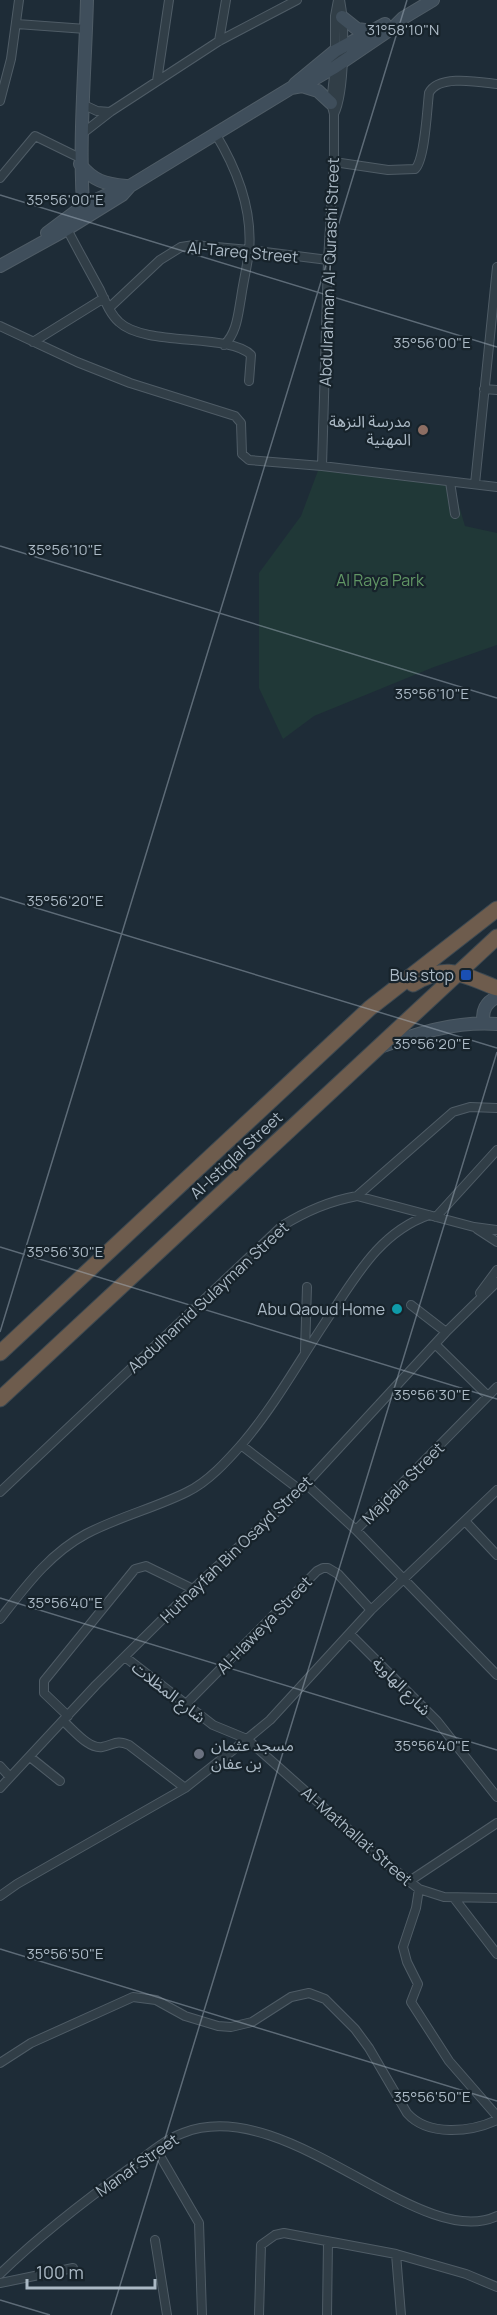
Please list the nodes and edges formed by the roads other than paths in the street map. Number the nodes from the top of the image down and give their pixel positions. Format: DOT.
graph roads {
  1 [pos="18,0"];
  2 [pos="87,0"];
  3 [pos="169,0"];
  4 [pos="226,0"];
  5 [pos="297,0"];
  6 [pos="339,0"];
  7 [pos="433,0"];
  8 [pos="342,16"];
  9 [pos="403,18"];
  10 [pos="17,24"];
  11 [pos="86,29"];
  12 [pos="372,31"];
  13 [pos="219,41"];
  14 [pos="339,50"];
  15 [pos="339,65"];
  16 [pos="158,81"];
  17 [pos="497,84"];
  18 [pos="296,87"];
  19 [pos="0,101"];
  20 [pos="84,105"];
  21 [pos="333,109"];
  22 [pos="110,112"];
  23 [pos="83,133"];
  24 [pos="216,133"];
  25 [pos="80,161"];
  26 [pos="334,162"];
  27 [pos="0,178"];
  28 [pos="128,188"];
  29 [pos="83,212"];
  30 [pos="67,229"];
  31 [pos="28,249"];
  32 [pos="249,250"];
  33 [pos="328,260"];
  34 [pos="0,266"];
  35 [pos="497,267"];
  36 [pos="104,298"];
  37 [pos="109,308"];
  38 [pos="0,326"];
  39 [pos="33,342"];
  40 [pos="225,345"];
  41 [pos="249,381"];
  42 [pos="484,389"];
  43 [pos="497,390"];
  44 [pos="322,466"];
  45 [pos="450,482"];
  46 [pos="475,484"];
  47 [pos="497,487"];
  48 [pos="455,514"];
  49 [pos="497,909"];
  50 [pos="497,937"];
  51 [pos="459,974"];
  52 [pos="395,987"];
  53 [pos="497,988"];
  54 [pos="497,997"];
  55 [pos="491,1023"];
  56 [pos="376,1049"];
  57 [pos="497,1108"];
  58 [pos="497,1150"];
  59 [pos="357,1196"];
  60 [pos="432,1216"];
  61 [pos="474,1227"];
  62 [pos="497,1230"];
  63 [pos="497,1242"];
  64 [pos="497,1269"];
  65 [pos="497,1282"];
  66 [pos="306,1287"];
  67 [pos="411,1305"];
  68 [pos="469,1308"];
  69 [pos="446,1332"];
  70 [pos="435,1344"];
  71 [pos="305,1352"];
  72 [pos="0,1353"];
  73 [pos="497,1387"];
  74 [pos="488,1396"];
  75 [pos="0,1399"];
  76 [pos="241,1445"];
  77 [pos="303,1487"];
  78 [pos="497,1490"];
  79 [pos="0,1492"];
  80 [pos="465,1521"];
  81 [pos="356,1530"];
  82 [pos="497,1555"];
  83 [pos="405,1580"];
  84 [pos="193,1589"];
  85 [pos="371,1610"];
  86 [pos="0,1619"];
  87 [pos="350,1634"];
  88 [pos="125,1657"];
  89 [pos="497,1675"];
  90 [pos="185,1705"];
  91 [pos="66,1719"];
  92 [pos="248,1739"];
  93 [pos="30,1757"];
  94 [pos="0,1766"];
  95 [pos="10,1777"];
  96 [pos="60,1780"];
  97 [pos="0,1788"];
  98 [pos="186,1788"];
  99 [pos="497,1797"];
  100 [pos="497,1823"];
  101 [pos="408,1882"];
  102 [pos="419,1889"];
  103 [pos="0,1896"];
  104 [pos="454,1898"];
  105 [pos="497,1898"];
  106 [pos="497,1954"];
  107 [pos="0,2063"];
  108 [pos="497,2118"];
  109 [pos="156,2149"];
  110 [pos="497,2216"];
  111 [pos="155,2240"];
  112 [pos="328,2242"];
  113 [pos="396,2254"];
  114 [pos="73,2268"];
  115 [pos="0,2274"];
  116 [pos="0,2283"];
  117 [pos="497,2287"];
  118 [pos="167,2315"];
  119 [pos="202,2315"];
  120 [pos="259,2315"];
  121 [pos="327,2315"];
  122 [pos="401,2315"];
  1 -- 10 [label="street"];
  2 -- 11 [label="street"];
  3 -- 16 [label="street"];
  4 -- 13 [label="street"];
  5 -- 13 [label="street"];
  6 -- 8 [label="street, Abdulrahman Al-Qurashi Street"];
  6 -- 14 [label="street, Abdulrahman Al-Qurashi Street"];
  7 -- 9 [label="street"];
  8 -- 12 [label="street"];
  8 -- 14 [label="street, Abdulrahman Al-Qurashi Street"];
  9 -- 12 [label="street"];
  9 -- 15 [label="street"];
  10 -- 11 [label="street"];
  10 -- 19 [label="street"];
  11 -- 20 [label="street"];
  12 -- 14 [label="street"];
  13 -- 16 [label="street"];
  14 -- 15 [label="street, Abdulrahman Al-Qurashi Street"];
  14 -- 18 [label="street"];
  15 -- 18 [label="street"];
  15 -- 21 [label="street, Abdulrahman Al-Qurashi Street"];
  16 -- 22 [label="street"];
  17 -- 26 [label="street"];
  18 -- 21 [label="street"];
  18 -- 24 [label="street"];
  20 -- 22 [label="street"];
  20 -- 23 [label="street"];
  21 -- 26 [label="street, Abdulrahman Al-Qurashi Street"];
  22 -- 23 [label="street"];
  23 -- 25 [label="street"];
  24 -- 28 [label="street"];
  24 -- 32 [label="street"];
  25 -- 27 [label="street"];
  25 -- 28 [label="street"];
  25 -- 29 [label="street"];
  26 -- 33 [label="street, Abdulrahman Al-Qurashi Street"];
  28 -- 29 [label="street"];
  29 -- 30 [label="street"];
  29 -- 31 [label="street"];
  30 -- 31 [label="street"];
  30 -- 36 [label="street"];
  31 -- 34 [label="street"];
  32 -- 33 [label="street, Al-Tareq Street"];
  32 -- 37 [label="street, Al-Tareq Street"];
  32 -- 40 [label="street"];
  33 -- 44 [label="street, Abdulrahman Al-Qurashi Street"];
  35 -- 42 [label="street"];
  36 -- 37 [label="street"];
  36 -- 39 [label="street"];
  37 -- 40 [label="street"];
  38 -- 39 [label="street"];
  39 -- 44 [label="street"];
  40 -- 41 [label="street"];
  42 -- 43 [label="street"];
  42 -- 46 [label="street"];
  44 -- 45 [label="street"];
  45 -- 46 [label="street"];
  45 -- 48 [label="street"];
  46 -- 47 [label="street"];
  49 -- 52 [label="highway, Al-Istiqlal Street"];
  50 -- 51 [label="highway, Al-Istiqlal Street"];
  51 -- 52 [label="highway"];
  51 -- 53 [label="highway"];
  51 -- 56 [label="highway, Al-Istiqlal Street"];
  52 -- 72 [label="highway, Al-Istiqlal Street"];
  54 -- 55 [label="street"];
  55 -- 56 [label="street"];
  56 -- 75 [label="highway, Al-Istiqlal Street"];
  57 -- 59 [label="street, Abdulhamid Sulayman Street"];
  58 -- 60 [label="street"];
  59 -- 60 [label="street"];
  59 -- 79 [label="street, Abdulhamid Sulayman Street"];
  60 -- 61 [label="street"];
  60 -- 71 [label="street"];
  61 -- 62 [label="street"];
  61 -- 63 [label="street"];
  64 -- 68 [label="street, Huthayfah Bin Osayd Street"];
  65 -- 68 [label="street, Huthayfah Bin Osayd Street"];
  66 -- 71 [label="street"];
  67 -- 69 [label="street"];
  68 -- 69 [label="street, Huthayfah Bin Osayd Street"];
  69 -- 70 [label="street, Huthayfah Bin Osayd Street"];
  70 -- 74 [label="street"];
  70 -- 77 [label="street, Huthayfah Bin Osayd Street"];
  71 -- 76 [label="street"];
  73 -- 74 [label="street, Majdala Street"];
  74 -- 81 [label="street, Majdala Street"];
  76 -- 77 [label="street, Majdala Street"];
  76 -- 86 [label="street"];
  77 -- 81 [label="street, Majdala Street"];
  77 -- 84 [label="street, Huthayfah Bin Osayd Street"];
  78 -- 80 [label="street"];
  80 -- 82 [label="street"];
  80 -- 83 [label="street"];
  81 -- 83 [label="street"];
  83 -- 85 [label="street"];
  83 -- 89 [label="street"];
  84 -- 88 [label="street, Huthayfah Bin Osayd Street"];
  84 -- 91 [label="street"];
  85 -- 87 [label="street"];
  85 -- 90 [label="street, Al-Haweya Street"];
  87 -- 92 [label="street"];
  87 -- 99 [label="street, شارع الهاوية"];
  88 -- 90 [label="street, شارع المظلات"];
  88 -- 91 [label="street, Huthayfah Bin Osayd Street"];
  90 -- 92 [label="street, شارع المظلات"];
  91 -- 93 [label="street, Huthayfah Bin Osayd Street"];
  91 -- 98 [label="street"];
  92 -- 98 [label="street"];
  92 -- 101 [label="street, Al-Mathallat Street"];
  93 -- 95 [label="street, Huthayfah Bin Osayd Street"];
  93 -- 96 [label="street"];
  94 -- 95 [label="street"];
  95 -- 97 [label="street, Huthayfah Bin Osayd Street"];
  98 -- 103 [label="street"];
  100 -- 101 [label="street"];
  101 -- 102 [label="street, Al-Mathallat Street"];
  102 -- 104 [label="street, Al-Mathallat Street"];
  102 -- 108 [label="street"];
  104 -- 105 [label="street, Al-Mathallat Street"];
  104 -- 106 [label="street"];
  107 -- 108 [label="street"];
  109 -- 110 [label="street, Manaf Street"];
  109 -- 115 [label="street, Manaf Street"];
  109 -- 119 [label="street"];
  111 -- 118 [label="street"];
  112 -- 113 [label="street"];
  112 -- 120 [label="street"];
  112 -- 121 [label="street"];
  113 -- 117 [label="street"];
  113 -- 122 [label="street"];
  114 -- 116 [label="street"];
}
